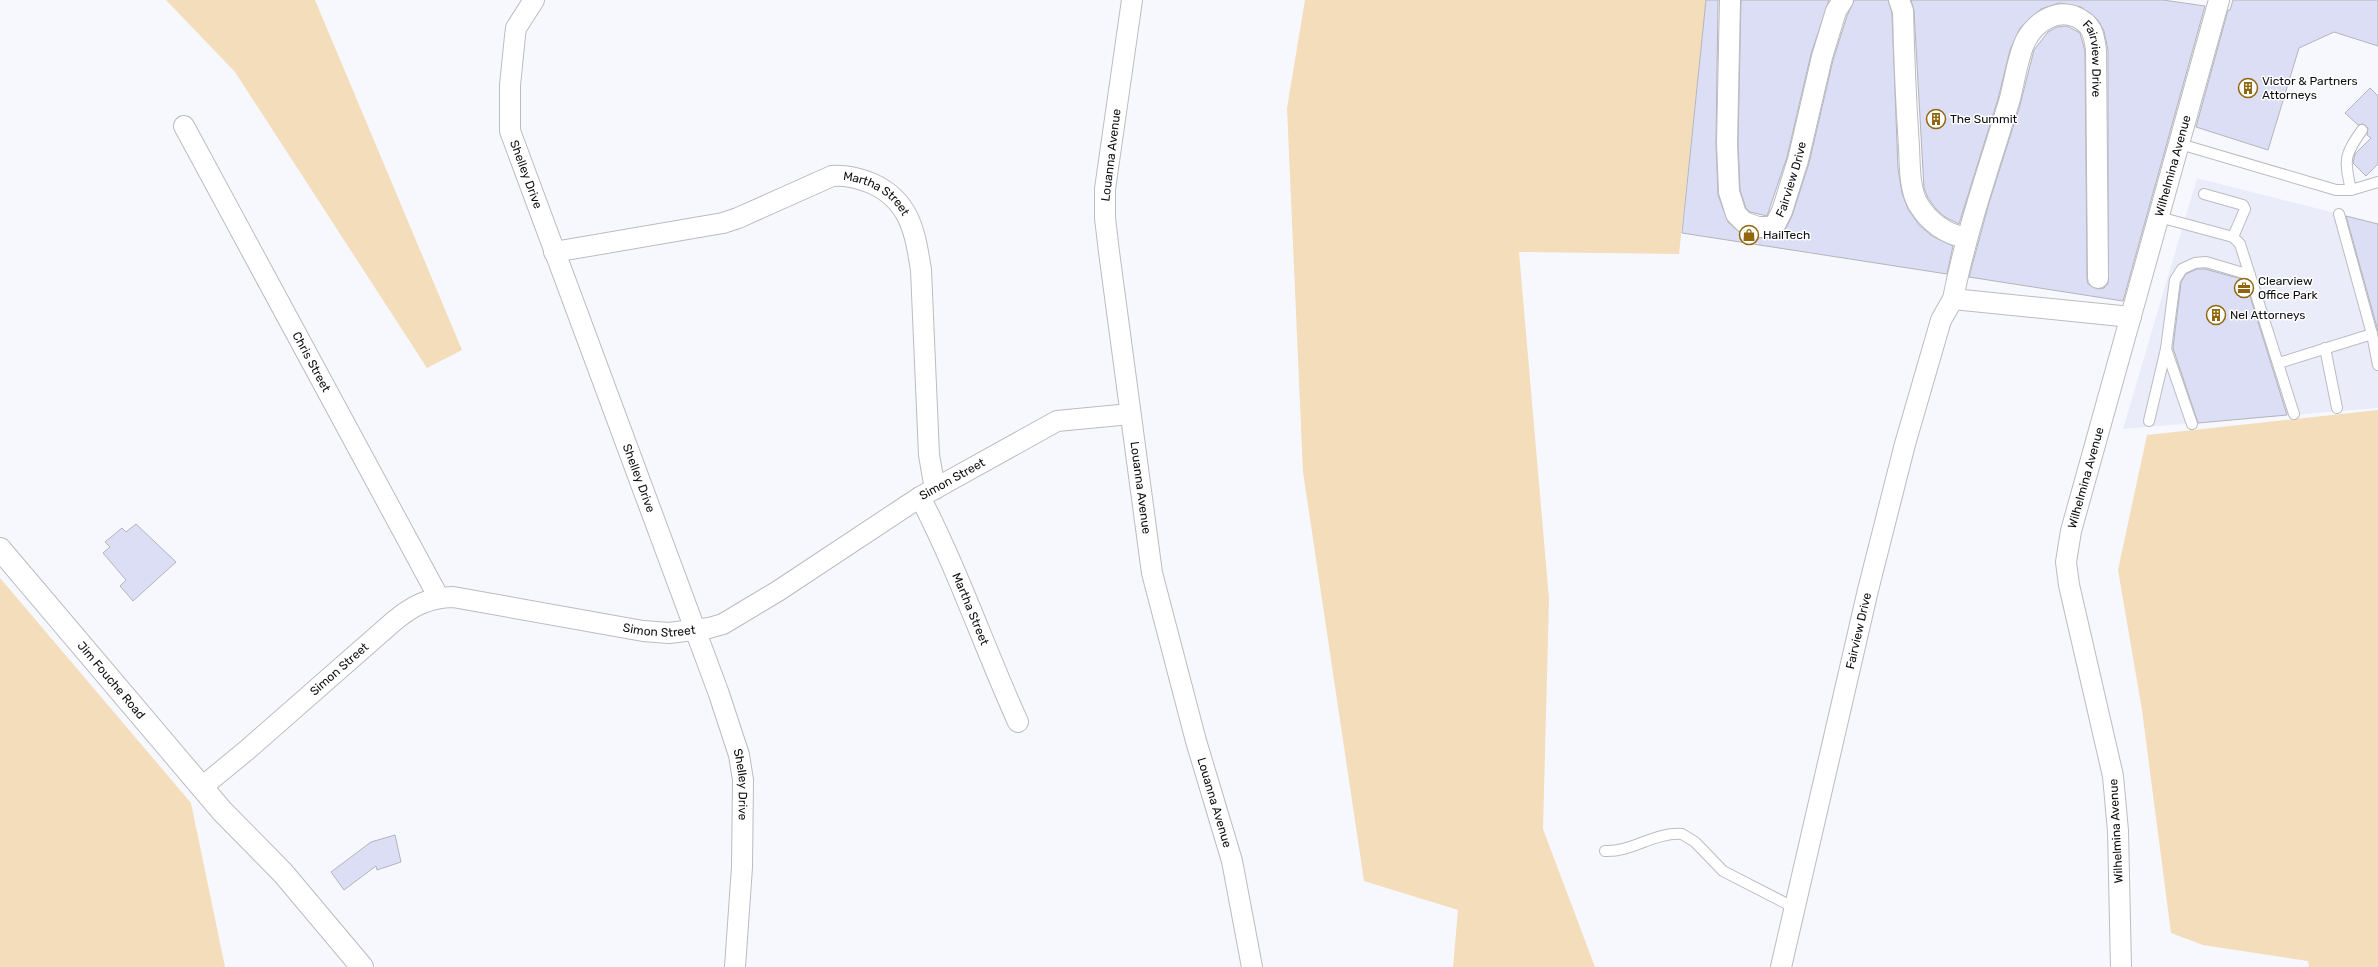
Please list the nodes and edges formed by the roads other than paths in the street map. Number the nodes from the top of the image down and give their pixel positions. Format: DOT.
graph roads {
  1 [pos="534,0"];
  2 [pos="1132,0"];
  3 [pos="1730,0"];
  4 [pos="1843,0"];
  5 [pos="1899,0"];
  6 [pos="2219,0"];
  7 [pos="184,126"];
  8 [pos="2362,130"];
  9 [pos="2180,144"];
  10 [pos="2378,182"];
  11 [pos="2351,190"];
  12 [pos="2204,194"];
  13 [pos="2339,214"];
  14 [pos="2159,217"];
  15 [pos="2233,237"];
  16 [pos="1966,238"];
  17 [pos="554,252"];
  18 [pos="2250,275"];
  19 [pos="2098,278"];
  20 [pos="1953,299"];
  21 [pos="2131,317"];
  22 [pos="2372,334"];
  23 [pos="2325,348"];
  24 [pos="2166,349"];
  25 [pos="2279,363"];
  26 [pos="2378,365"];
  27 [pos="2337,408"];
  28 [pos="1130,414"];
  29 [pos="2294,414"];
  30 [pos="2149,421"];
  31 [pos="2192,424"];
  32 [pos="928,493"];
  33 [pos="0,549"];
  34 [pos="439,598"];
  35 [pos="694,630"];
  36 [pos="1018,722"];
  37 [pos="202,787"];
  38 [pos="1605,851"];
  39 [pos="305,908"];
  40 [pos="1795,908"];
  41 [pos="346,967"];
  42 [pos="362,967"];
  43 [pos="735,967"];
  44 [pos="1252,967"];
  45 [pos="1782,967"];
  46 [pos="2121,967"];
  1 -- 17 [label="street, Shelley Drive"];
  2 -- 28 [label="street, Louanna Avenue"];
  3 -- 4 [label="street, Fairview Drive"];
  5 -- 16 [label="street"];
  6 -- 9 [label="street, Wilhelmina Avenue"];
  7 -- 34 [label="street, Chris Street"];
  8 -- 11 [label="lane"];
  9 -- 11 [label="lane"];
  9 -- 14 [label="street, Wilhelmina Avenue"];
  10 -- 11 [label="lane"];
  12 -- 15 [label="lane"];
  13 -- 22 [label="lane"];
  14 -- 15 [label="lane"];
  14 -- 21 [label="street, Wilhelmina Avenue"];
  15 -- 18 [label="lane"];
  16 -- 19 [label="street, Fairview Drive"];
  16 -- 20 [label="street, Fairview Drive"];
  17 -- 32 [label="street, Martha Street"];
  17 -- 35 [label="street, Shelley Drive"];
  18 -- 24 [label="lane"];
  18 -- 25 [label="lane"];
  20 -- 21 [label="street"];
  20 -- 40 [label="street, Fairview Drive"];
  21 -- 46 [label="street, Wilhelmina Avenue"];
  22 -- 23 [label="lane"];
  22 -- 26 [label="lane"];
  23 -- 25 [label="lane"];
  23 -- 27 [label="lane"];
  24 -- 30 [label="lane"];
  24 -- 31 [label="lane"];
  25 -- 29 [label="lane"];
  28 -- 32 [label="street, Simon Street"];
  28 -- 44 [label="street, Louanna Avenue"];
  32 -- 35 [label="street, Simon Street"];
  32 -- 36 [label="street, Martha Street"];
  33 -- 37 [label="street, Jim Fouche Road"];
  34 -- 35 [label="street, Simon Street"];
  34 -- 37 [label="street, Simon Street"];
  35 -- 43 [label="street, Shelley Drive"];
  37 -- 39 [label="street, Jim Fouche Road"];
  38 -- 40 [label="lane"];
  39 -- 41 [label="street, Jim Fouche Road"];
  39 -- 42 [label="street, Jim Fouche Road"];
  40 -- 45 [label="street, Fairview Drive"];
}
